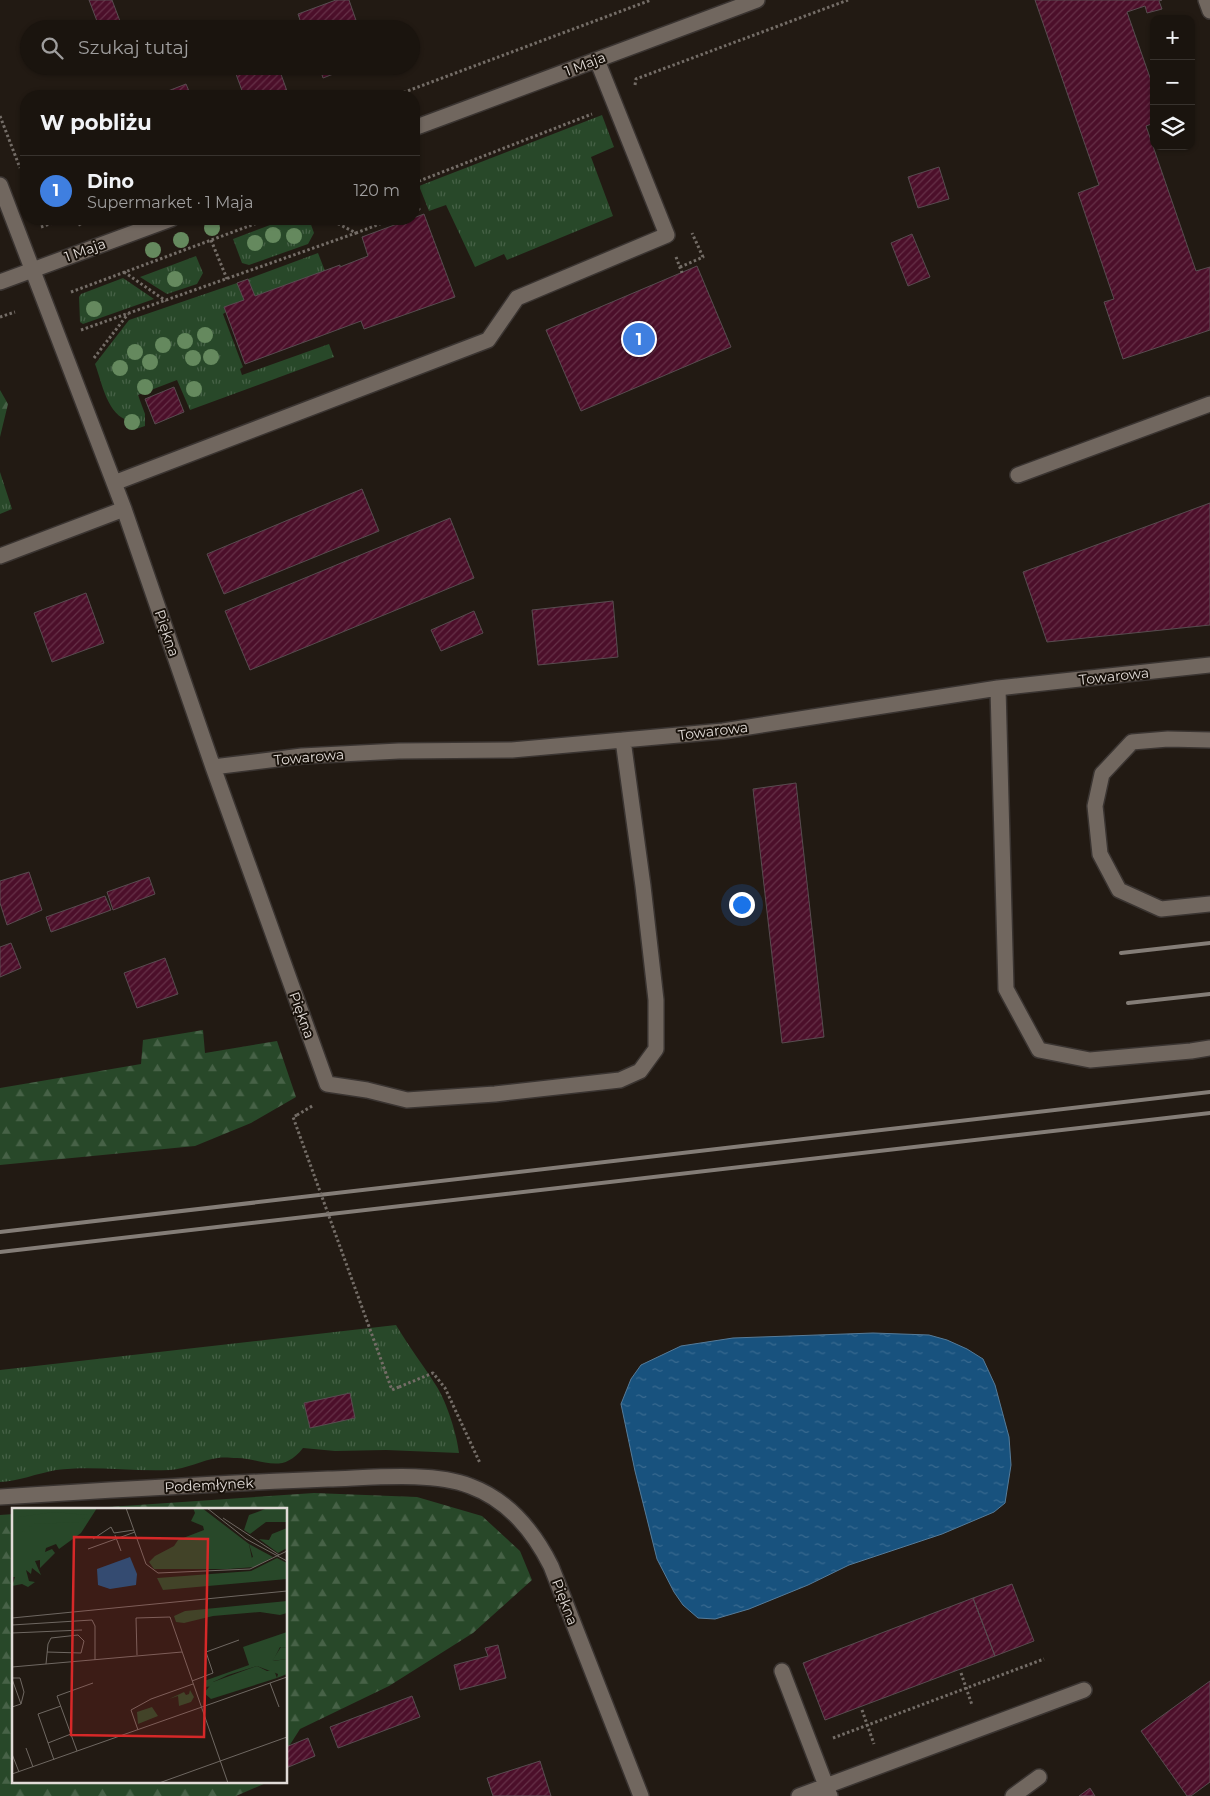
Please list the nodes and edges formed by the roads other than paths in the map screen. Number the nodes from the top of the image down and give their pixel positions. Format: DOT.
graph roads {
  1 [pos="757,0"];
  2 [pos="597,60"];
  3 [pos="420,126"];
  4 [pos="0,185"];
  5 [pos="155,225"];
  6 [pos="32,270"];
  7 [pos="0,282"];
  8 [pos="1210,404"];
  9 [pos="1018,475"];
  10 [pos="114,483"];
  11 [pos="124,509"];
  12 [pos="0,556"];
  13 [pos="1210,665"];
  14 [pos="998,688"];
  15 [pos="624,740"];
  16 [pos="1210,740"];
  17 [pos="213,767"];
  18 [pos="1210,904"];
  19 [pos="1210,1048"];
  20 [pos="419,1477"];
  21 [pos="0,1497"];
  22 [pos="782,1671"];
  23 [pos="1084,1690"];
  24 [pos="1039,1776"];
  25 [pos="828,1791"];
  26 [pos="641,1796"];
  27 [pos="799,1796"];
  28 [pos="1014,1796"];
  1 -- 2 [label="street, 1 Maja"];
  2 -- 3 [label="street, 1 Maja"];
  2 -- 10 [label="street"];
  4 -- 6 [label="street, Piękna"];
  5 -- 6 [label="street, 1 Maja"];
  6 -- 7 [label="street, 1 Maja"];
  6 -- 10 [label="street, Piękna"];
  8 -- 9 [label="street"];
  10 -- 11 [label="street, Piękna"];
  11 -- 12 [label="street"];
  11 -- 17 [label="street, Piękna"];
  13 -- 14 [label="street, Towarowa"];
  14 -- 15 [label="street, Towarowa"];
  14 -- 19 [label="street"];
  15 -- 17 [label="street, Towarowa"];
  15 -- 17 [label="street, Piękna"];
  16 -- 18 [label="street"];
  20 -- 21 [label="street, Podemłynek"];
  20 -- 26 [label="street, Piękna"];
  22 -- 25 [label="street"];
  23 -- 25 [label="street"];
  24 -- 28 [label="street"];
  25 -- 27 [label="street"];
}
